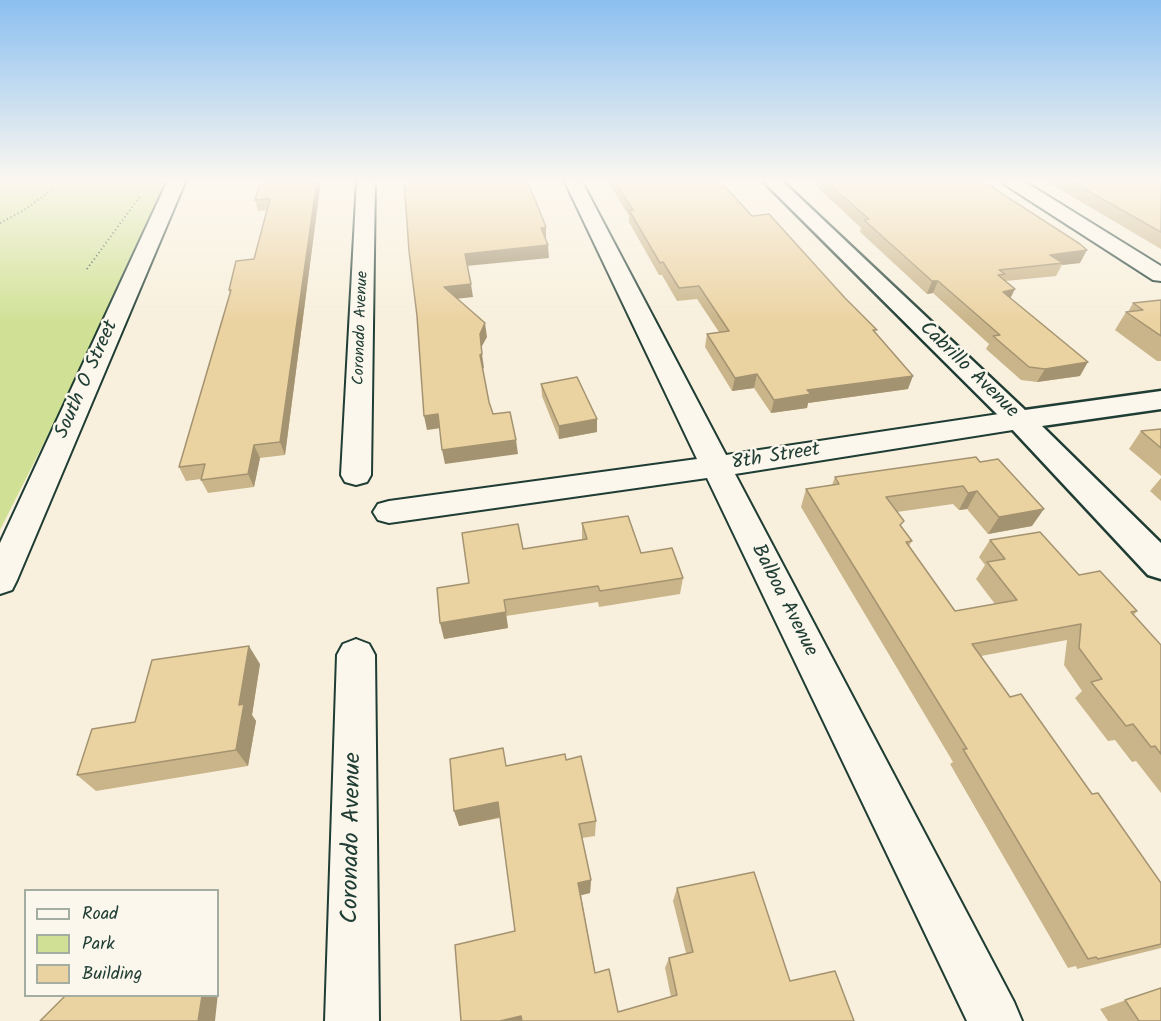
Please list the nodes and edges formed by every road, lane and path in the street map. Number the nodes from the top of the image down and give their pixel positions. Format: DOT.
graph roads {
  1 [pos="117,228"];
  2 [pos="156,228"];
  3 [pos="365,228"];
  4 [pos="596,228"];
  5 [pos="820,228"];
  6 [pos="1086,228"];
  7 [pos="87,269"];
  8 [pos="1161,275"];
  9 [pos="1161,400"];
  10 [pos="1019,420"];
  11 [pos="715,467"];
  12 [pos="357,475"];
  13 [pos="390,512"];
  14 [pos="1161,565"];
  15 [pos="0,580"];
  16 [pos="357,655"];
  17 [pos="351,1021"];
  18 [pos="995,1021"];
  1 -- 7 [label="path"];
  2 -- 15 [label="street, South O Street"];
  3 -- 12 [label="street, Coronado Avenue"];
  4 -- 11 [label="street, Balboa Avenue"];
  5 -- 10 [label="street, Cabrillo Avenue"];
  6 -- 8 [label="street"];
  9 -- 10 [label="street, 8th Street"];
  10 -- 11 [label="street, 8th Street"];
  10 -- 14 [label="street, Cabrillo Avenue"];
  11 -- 13 [label="street, 8th Street"];
  11 -- 18 [label="street, Balboa Avenue"];
  16 -- 17 [label="street, Coronado Avenue"];
}
